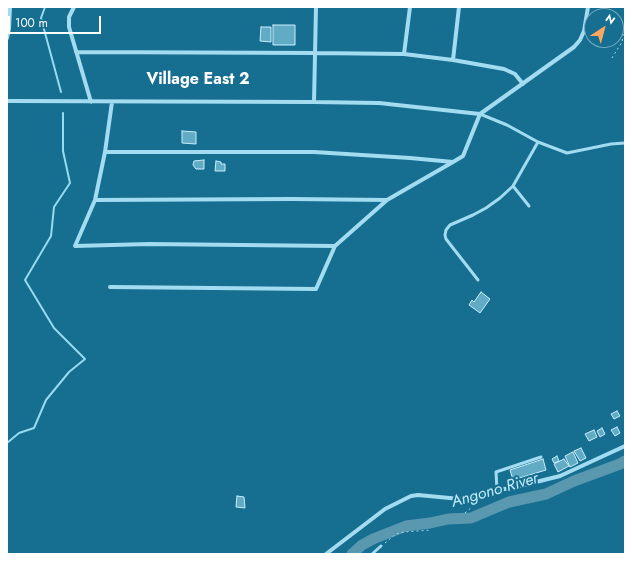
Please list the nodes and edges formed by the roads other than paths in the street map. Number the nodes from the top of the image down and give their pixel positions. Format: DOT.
graph roads {
  1 [pos="10,7"];
  2 [pos="74,7"];
  3 [pos="316,7"];
  4 [pos="410,7"];
  5 [pos="459,7"];
  6 [pos="588,7"];
  7 [pos="7,38"];
  8 [pos="76,52"];
  9 [pos="315,53"];
  10 [pos="404,54"];
  11 [pos="453,60"];
  12 [pos="523,84"];
  13 [pos="7,101"];
  14 [pos="91,102"];
  15 [pos="112,102"];
  16 [pos="314,102"];
  17 [pos="480,114"];
  18 [pos="538,142"];
  19 [pos="625,143"];
  20 [pos="105,152"];
  21 [pos="453,162"];
  22 [pos="513,186"];
  23 [pos="95,200"];
  24 [pos="387,200"];
  25 [pos="529,206"];
  26 [pos="335,246"];
  27 [pos="478,280"];
  28 [pos="110,287"];
  29 [pos="625,446"];
  30 [pos="541,457"];
  31 [pos="497,490"];
  32 [pos="381,546"];
  33 [pos="326,554"];
  34 [pos="372,554"];
  1 -- 7 [label="street"];
  2 -- 8 [label="street"];
  3 -- 9 [label="street"];
  4 -- 10 [label="street"];
  5 -- 11 [label="street"];
  6 -- 12 [label="street"];
  8 -- 9 [label="street"];
  8 -- 14 [label="street"];
  9 -- 10 [label="street"];
  9 -- 16 [label="street"];
  10 -- 11 [label="street"];
  11 -- 12 [label="street"];
  12 -- 17 [label="street"];
  13 -- 14 [label="street"];
  14 -- 15 [label="street"];
  15 -- 16 [label="street"];
  15 -- 20 [label="street"];
  16 -- 17 [label="street"];
  17 -- 18 [label="lane"];
  17 -- 21 [label="street"];
  18 -- 19 [label="lane"];
  18 -- 22 [label="lane"];
  20 -- 21 [label="street"];
  20 -- 23 [label="street"];
  21 -- 24 [label="street"];
  22 -- 25 [label="lane"];
  22 -- 27 [label="lane"];
  23 -- 24 [label="street"];
  23 -- 26 [label="street"];
  24 -- 26 [label="street"];
  26 -- 28 [label="street"];
  29 -- 31 [label="street"];
  30 -- 31 [label="lane"];
  31 -- 33 [label="street"];
  32 -- 34 [label="lane"];
}
